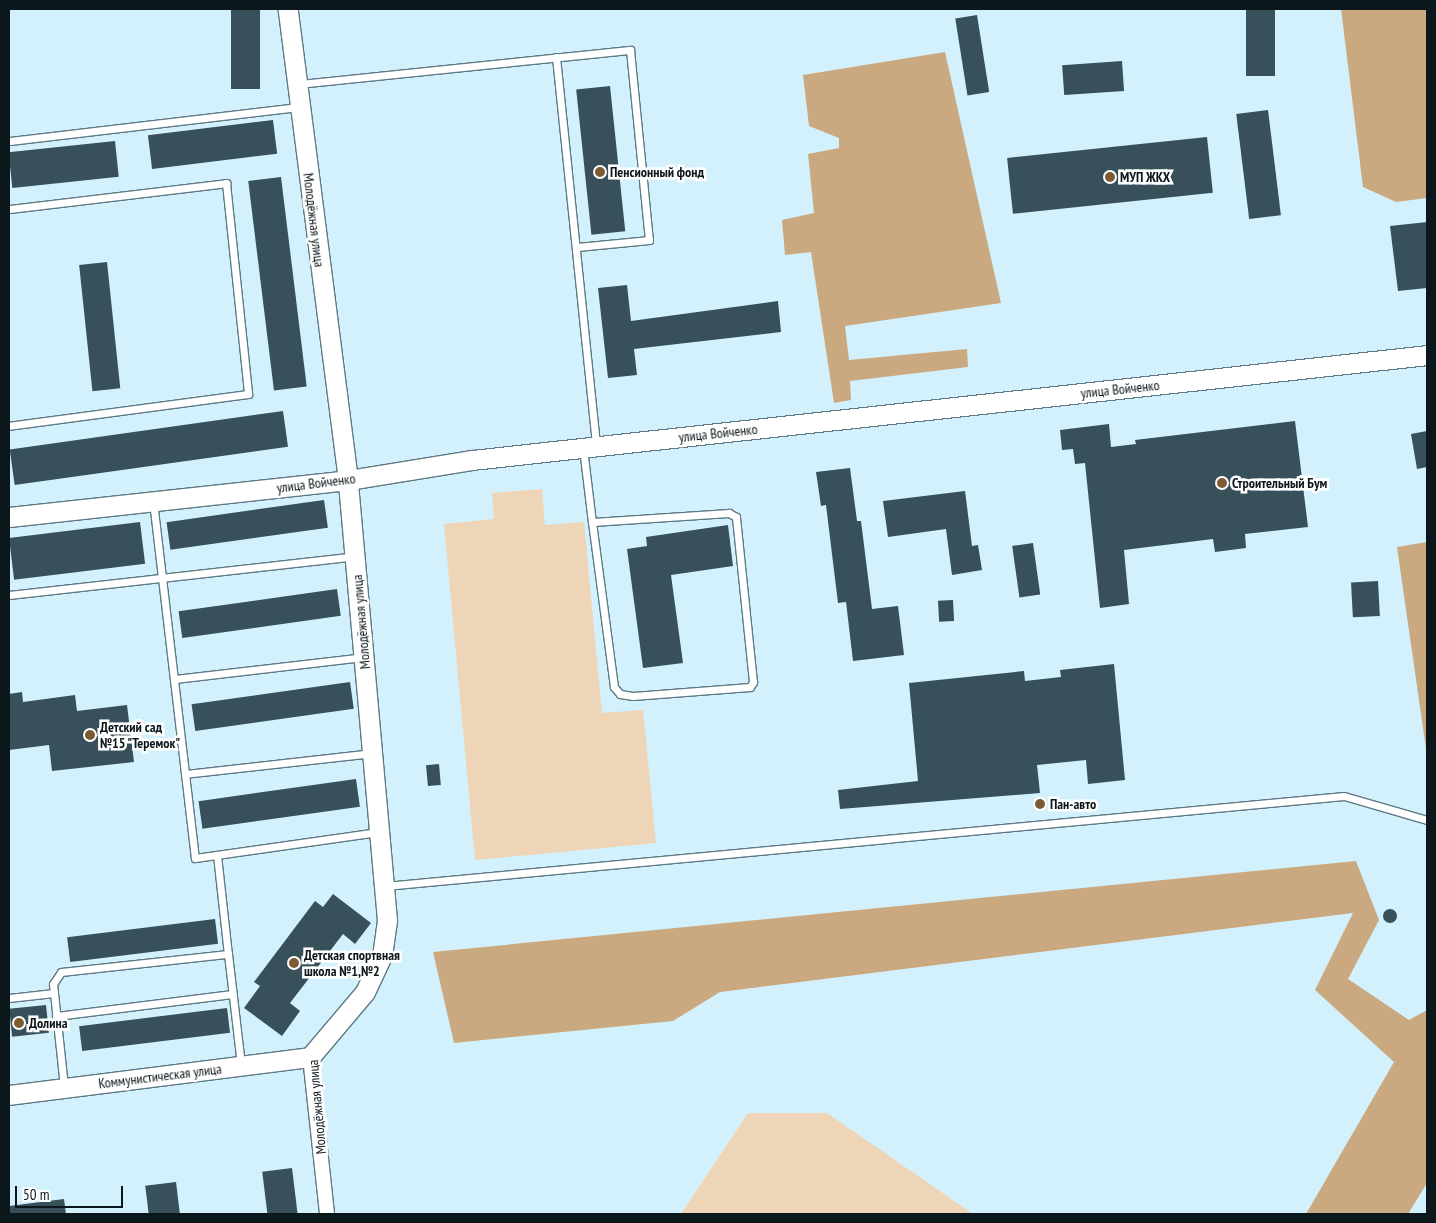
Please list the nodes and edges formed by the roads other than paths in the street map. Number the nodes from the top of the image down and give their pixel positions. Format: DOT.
graph roads {
  1 [pos="288,9"];
  2 [pos="556,57"];
  3 [pos="297,85"];
  4 [pos="300,107"];
  5 [pos="9,141"];
  6 [pos="9,209"];
  7 [pos="577,247"];
  8 [pos="1427,355"];
  9 [pos="9,426"];
  10 [pos="590,447"];
  11 [pos="348,480"];
  12 [pos="152,501"];
  13 [pos="9,517"];
  14 [pos="592,522"];
  15 [pos="355,556"];
  16 [pos="162,578"];
  17 [pos="9,595"];
  18 [pos="364,657"];
  19 [pos="174,679"];
  20 [pos="372,753"];
  21 [pos="185,774"];
  22 [pos="1427,820"];
  23 [pos="380,832"];
  24 [pos="217,855"];
  25 [pos="384,886"];
  26 [pos="228,954"];
  27 [pos="54,993"];
  28 [pos="233,994"];
  29 [pos="9,998"];
  30 [pos="56,1016"];
  31 [pos="310,1057"];
  32 [pos="241,1065"];
  33 [pos="64,1088"];
  34 [pos="9,1095"];
  35 [pos="327,1214"];
  1 -- 3 [label="main road, Молодёжная улица"];
  2 -- 3 [label="lane"];
  2 -- 7 [label="lane"];
  2 -- 7 [label="lane"];
  3 -- 4 [label="main road, Молодёжная улица"];
  4 -- 5 [label="lane"];
  4 -- 11 [label="main road, Молодёжная улица"];
  6 -- 9 [label="lane"];
  7 -- 10 [label="lane"];
  8 -- 10 [label="main road, улица Войченко"];
  10 -- 11 [label="main road, улица Войченко"];
  10 -- 14 [label="lane"];
  11 -- 12 [label="main road, улица Войченко"];
  11 -- 15 [label="main road, Молодёжная улица"];
  12 -- 13 [label="main road, улица Войченко"];
  12 -- 16 [label="lane"];
  14 -- 14 [label="lane"];
  15 -- 16 [label="lane"];
  15 -- 18 [label="main road, Молодёжная улица"];
  16 -- 17 [label="lane"];
  16 -- 19 [label="lane"];
  18 -- 19 [label="lane"];
  18 -- 20 [label="main road, Молодёжная улица"];
  19 -- 21 [label="lane"];
  20 -- 21 [label="lane"];
  20 -- 23 [label="main road, Молодёжная улица"];
  21 -- 24 [label="lane"];
  22 -- 25 [label="lane"];
  23 -- 24 [label="lane"];
  23 -- 25 [label="main road, Молодёжная улица"];
  24 -- 26 [label="lane"];
  25 -- 31 [label="main road, Молодёжная улица"];
  26 -- 27 [label="lane"];
  26 -- 28 [label="lane"];
  27 -- 29 [label="lane"];
  27 -- 30 [label="lane"];
  28 -- 30 [label="lane"];
  28 -- 32 [label="lane"];
  30 -- 33 [label="lane"];
  31 -- 32 [label="main road, Коммунистическая улица"];
  31 -- 35 [label="street, Молодёжная улица"];
  32 -- 33 [label="main road, Коммунистическая улица"];
  33 -- 34 [label="main road, Коммунистическая улица"];
}
